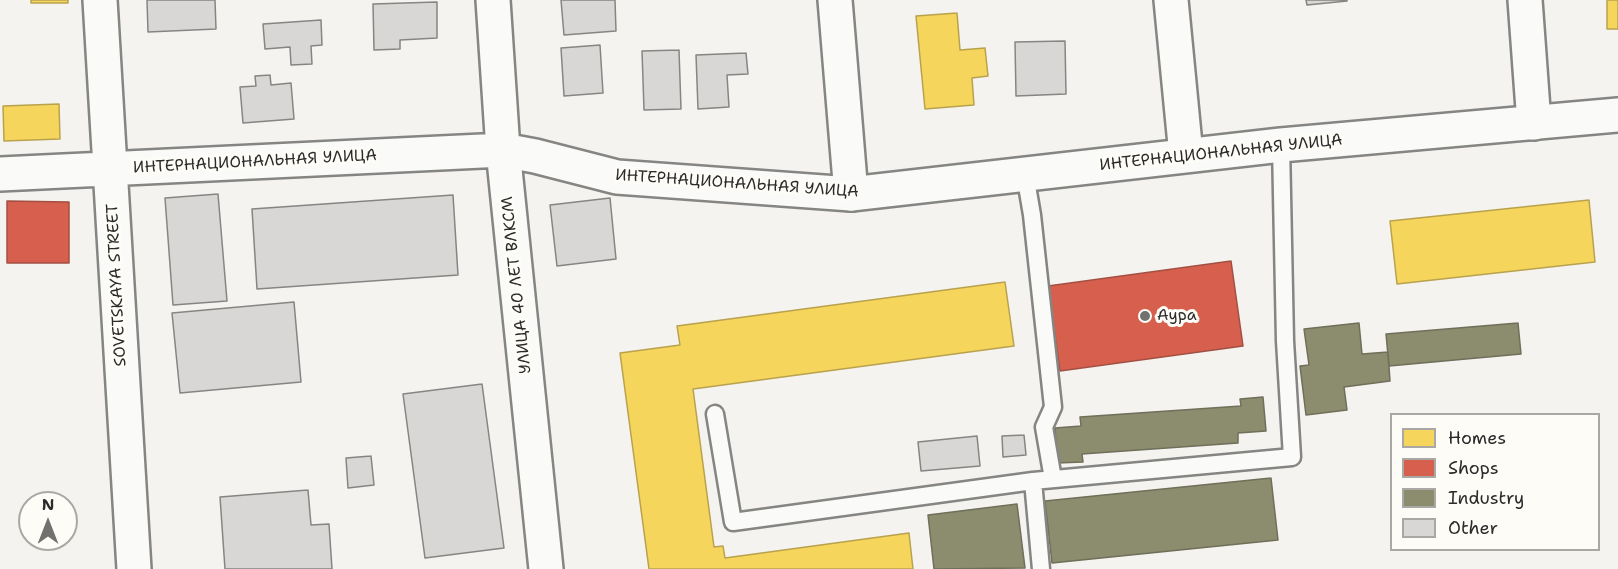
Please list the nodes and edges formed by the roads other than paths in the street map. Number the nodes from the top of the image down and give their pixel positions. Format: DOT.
graph roads {
  1 [pos="100,0"];
  2 [pos="493,0"];
  3 [pos="835,0"];
  4 [pos="1171,0"];
  5 [pos="1525,0"];
  6 [pos="1618,115"];
  7 [pos="1534,123"];
  8 [pos="1281,145"];
  9 [pos="503,150"];
  10 [pos="1186,155"];
  11 [pos="110,168"];
  12 [pos="0,174"];
  13 [pos="1025,174"];
  14 [pos="851,194"];
  15 [pos="715,414"];
  16 [pos="1053,479"];
  17 [pos="1033,481"];
  18 [pos="134,569"];
  19 [pos="546,569"];
  20 [pos="1041,569"];
  1 -- 11 [label="street, SOVETSKAYA STREET"];
  2 -- 9 [label="street, УЛИЦА 40 ЛЕТ ВЛКСМ"];
  3 -- 14 [label="street"];
  4 -- 10 [label="street"];
  5 -- 7 [label="street"];
  6 -- 7 [label="street, ИНТЕРНАЦИОНАЛЬНАЯ УЛИЦА"];
  7 -- 8 [label="street, ИНТЕРНАЦИОНАЛЬНАЯ УЛИЦА"];
  8 -- 10 [label="street, ИНТЕРНАЦИОНАЛЬНАЯ УЛИЦА"];
  8 -- 16 [label="lane"];
  9 -- 11 [label="street, ИНТЕРНАЦИОНАЛЬНАЯ УЛИЦА"];
  9 -- 14 [label="street, ИНТЕРНАЦИОНАЛЬНАЯ УЛИЦА"];
  9 -- 19 [label="street, УЛИЦА 40 ЛЕТ ВЛКСМ"];
  10 -- 13 [label="street, ИНТЕРНАЦИОНАЛЬНАЯ УЛИЦА"];
  11 -- 12 [label="street, ИНТЕРНАЦИОНАЛЬНАЯ УЛИЦА"];
  11 -- 18 [label="street, SOVETSKAYA STREET"];
  13 -- 14 [label="street, ИНТЕРНАЦИОНАЛЬНАЯ УЛИЦА"];
  13 -- 16 [label="lane"];
  15 -- 17 [label="lane"];
  16 -- 17 [label="lane"];
  17 -- 20 [label="lane"];
}
